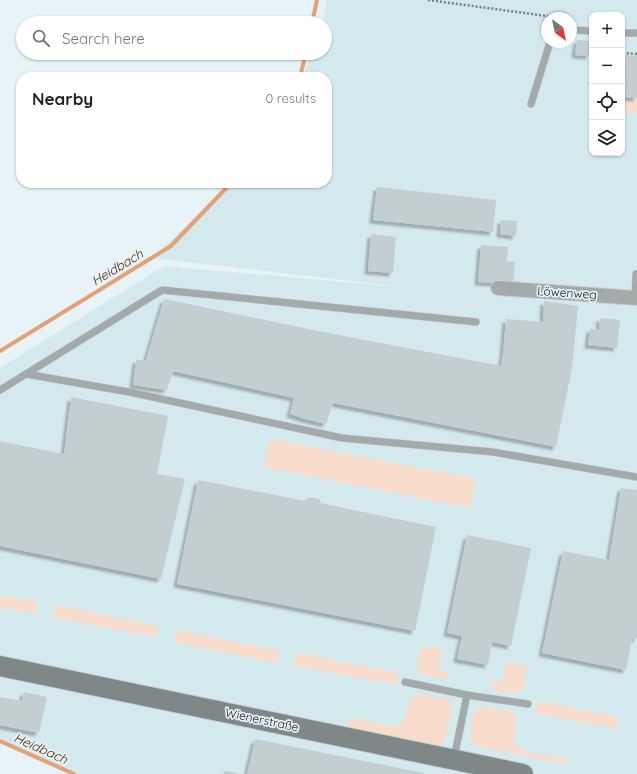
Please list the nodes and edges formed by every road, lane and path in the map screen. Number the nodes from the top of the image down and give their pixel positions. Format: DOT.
graph roads {
  1 [pos="428,0"];
  2 [pos="541,15"];
  3 [pos="577,30"];
  4 [pos="589,31"];
  5 [pos="625,33"];
  6 [pos="637,33"];
  7 [pos="548,48"];
  8 [pos="625,53"];
  9 [pos="637,54"];
  10 [pos="531,104"];
  11 [pos="636,274"];
  12 [pos="498,288"];
  13 [pos="636,298"];
  14 [pos="476,322"];
  15 [pos="26,374"];
  16 [pos="0,390"];
  17 [pos="637,477"];
  18 [pos="0,666"];
  19 [pos="405,682"];
  20 [pos="467,695"];
  21 [pos="528,704"];
  22 [pos="454,760"];
  23 [pos="523,774"];
  1 -- 2 [label="path"];
  3 -- 4 [label="lane"];
  5 -- 6 [label="lane"];
  7 -- 10 [label="lane"];
  8 -- 9 [label="path"];
  11 -- 13 [label="lane"];
  12 -- 13 [label="street, Löwenweg"];
  14 -- 15 [label="lane"];
  15 -- 16 [label="lane"];
  15 -- 17 [label="lane"];
  18 -- 22 [label="street, Wienerstraße"];
  19 -- 20 [label="lane"];
  20 -- 21 [label="lane"];
  20 -- 22 [label="lane"];
  22 -- 23 [label="street, Wienerstraße"];
}
